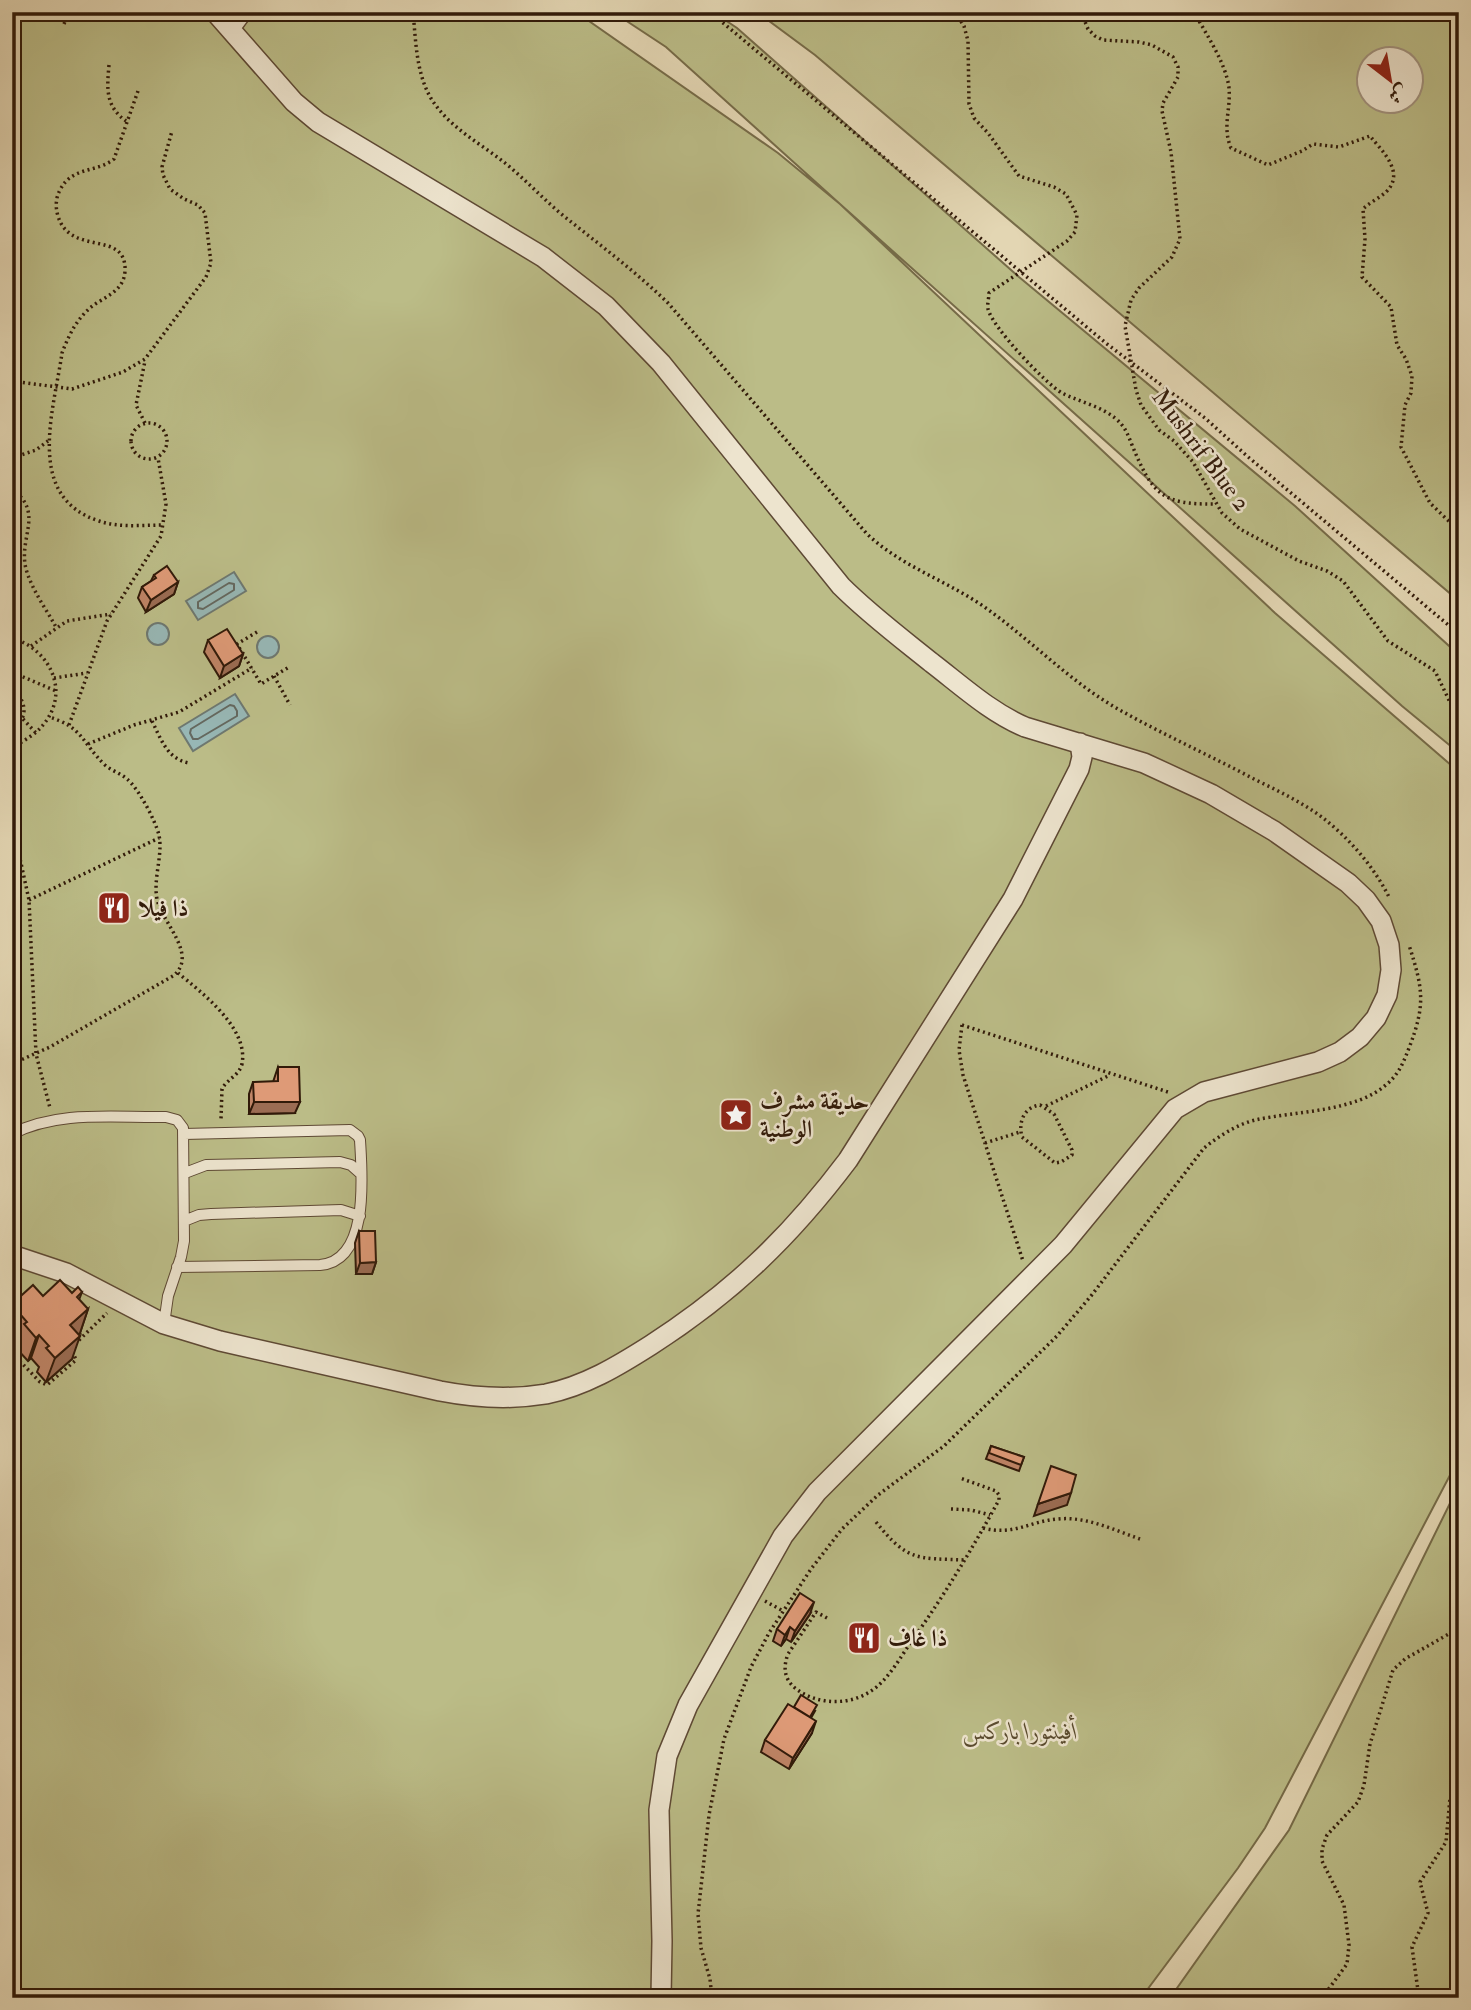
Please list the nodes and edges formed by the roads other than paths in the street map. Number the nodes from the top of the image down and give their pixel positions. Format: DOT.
graph roads {
  1 [pos="215,12"];
  2 [pos="236,20"];
  3 [pos="1080,743"];
  4 [pos="12,1134"];
  5 [pos="184,1134"];
  6 [pos="185,1173"];
  7 [pos="360,1173"];
  8 [pos="360,1216"];
  9 [pos="184,1222"];
  10 [pos="12,1255"];
  11 [pos="177,1267"];
  12 [pos="164,1324"];
  13 [pos="661,1998"];
  1 -- 2 [label="street"];
  2 -- 3 [label="street"];
  3 -- 12 [label="street"];
  3 -- 13 [label="street"];
  4 -- 5 [label="lane"];
  5 -- 6 [label="lane"];
  5 -- 7 [label="lane"];
  6 -- 7 [label="lane"];
  6 -- 9 [label="lane"];
  7 -- 8 [label="lane"];
  8 -- 9 [label="lane"];
  8 -- 11 [label="lane"];
  9 -- 11 [label="lane"];
  10 -- 12 [label="street"];
  11 -- 12 [label="lane"];
}
